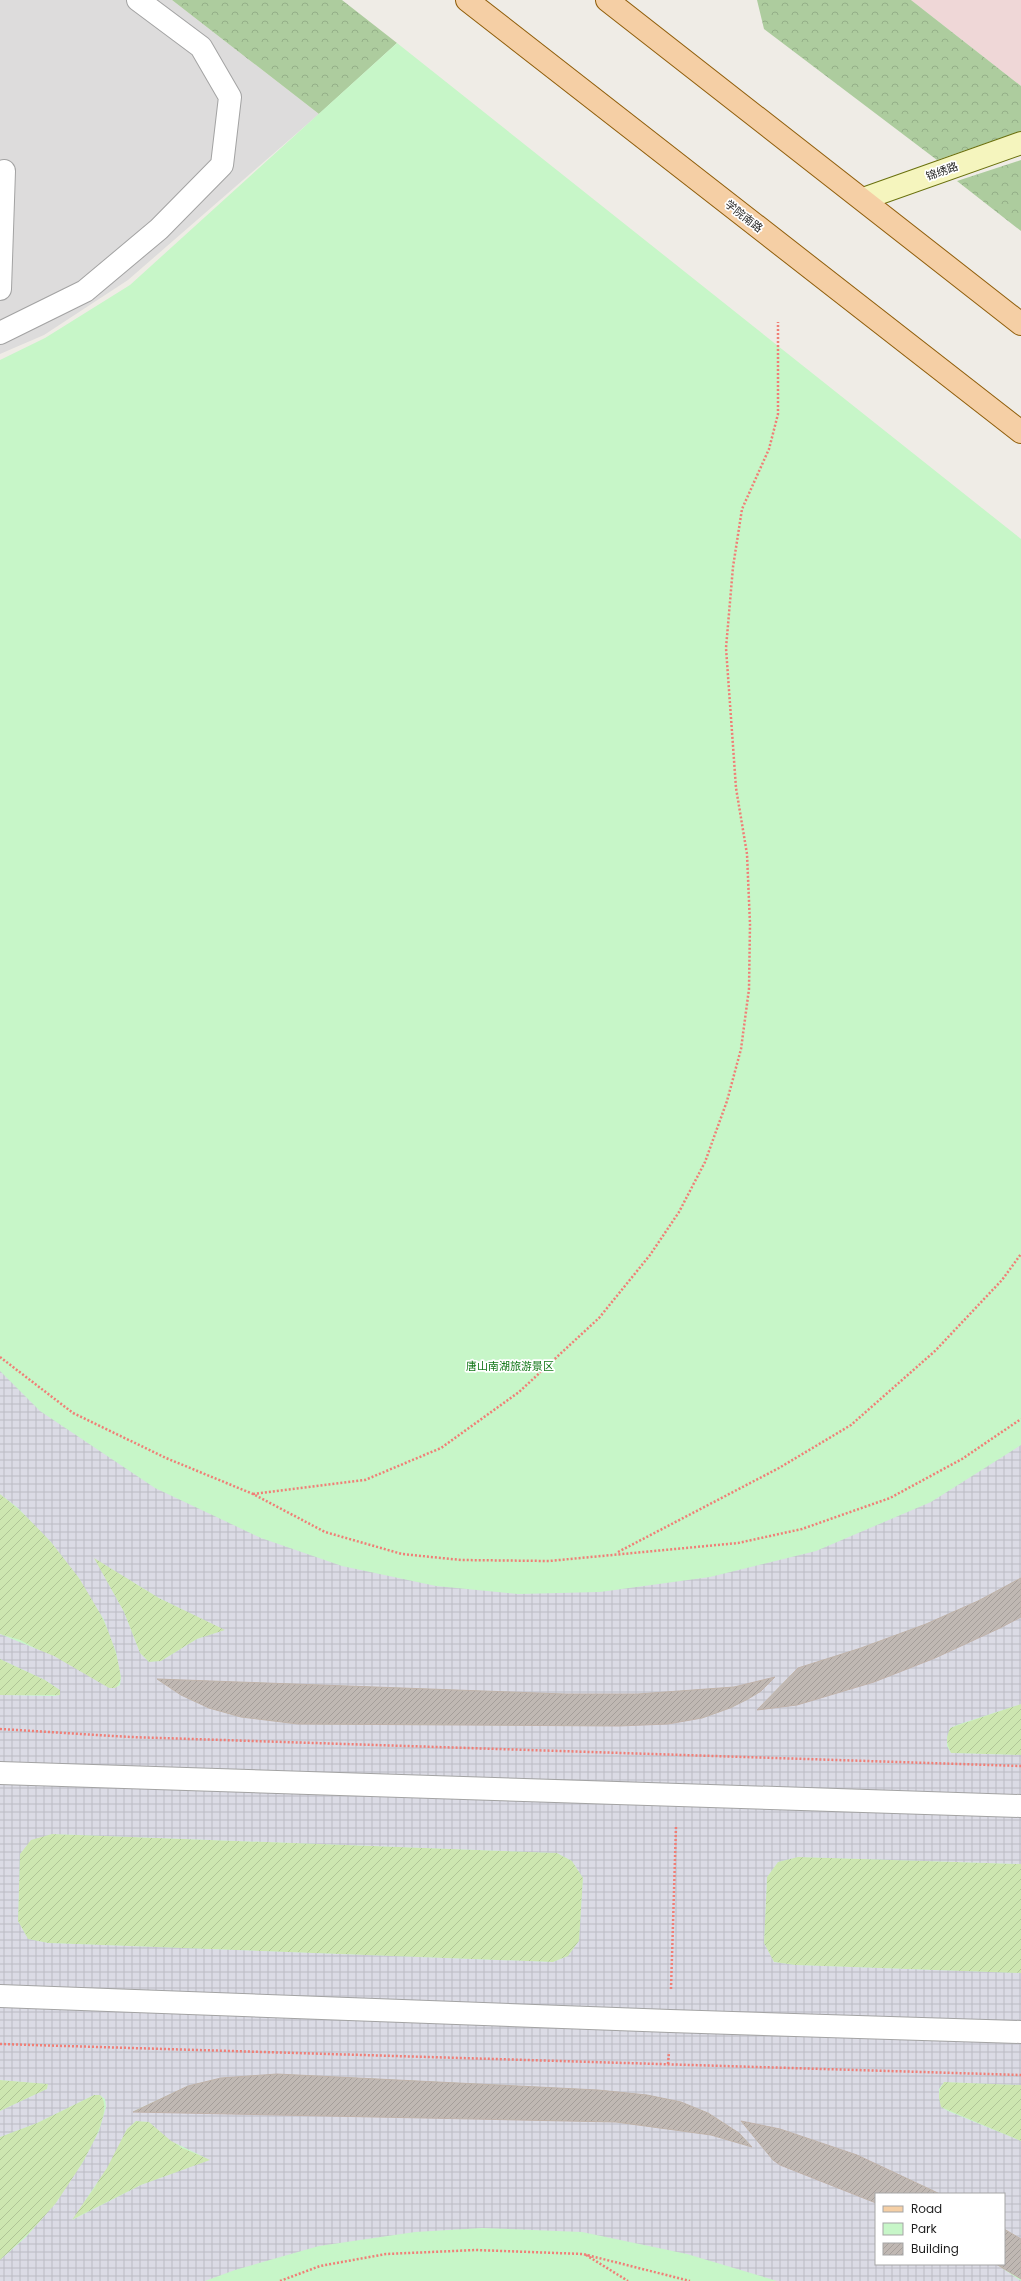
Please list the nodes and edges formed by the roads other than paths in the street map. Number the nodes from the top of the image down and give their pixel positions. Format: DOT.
graph roads {
  1 [pos="138,0"];
  2 [pos="467,0"];
  3 [pos="607,0"];
  4 [pos="1021,143"];
  5 [pos="4,171"];
  6 [pos="863,199"];
  7 [pos="0,290"];
  8 [pos="1021,324"];
  9 [pos="0,333"];
  10 [pos="1021,432"];
  11 [pos="0,1774"];
  12 [pos="1021,1806"];
  13 [pos="0,1996"];
  14 [pos="1021,2032"];
  1 -- 9 [label="street"];
  2 -- 10 [label="main road, 学院南路"];
  3 -- 6 [label="main road"];
  4 -- 6 [label="street, 锦绣路"];
  5 -- 7 [label="street"];
  6 -- 8 [label="main road"];
  11 -- 12 [label="street"];
  13 -- 14 [label="street"];
}
